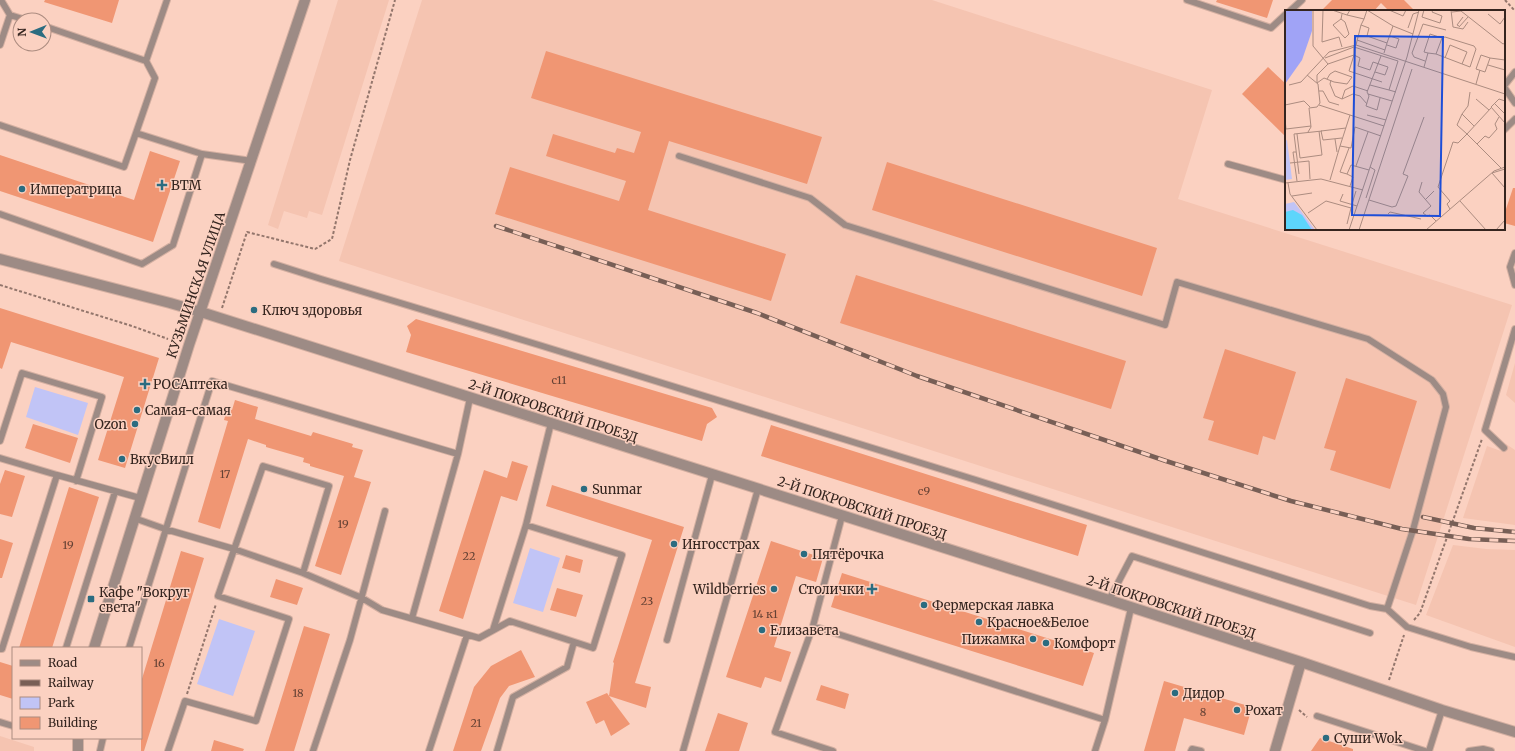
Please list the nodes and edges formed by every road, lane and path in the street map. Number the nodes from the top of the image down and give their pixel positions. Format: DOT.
graph roads {
  1 [pos="2,0"];
  2 [pos="167,0"];
  3 [pos="305,0"];
  4 [pos="395,0"];
  5 [pos="1187,0"];
  6 [pos="1302,0"];
  7 [pos="1504,0"];
  8 [pos="1291,10"];
  9 [pos="1515,11"];
  10 [pos="10,15"];
  11 [pos="1285,15"];
  12 [pos="52,29"];
  13 [pos="0,45"];
  14 [pos="146,61"];
  15 [pos="1515,72"];
  16 [pos="1505,86"];
  17 [pos="1505,88"];
  18 [pos="1515,103"];
  19 [pos="1515,118"];
  20 [pos="0,125"];
  21 [pos="1505,129"];
  22 [pos="136,133"];
  23 [pos="202,154"];
  24 [pos="679,156"];
  25 [pos="252,161"];
  26 [pos="1228,164"];
  27 [pos="1285,180"];
  28 [pos="0,214"];
  29 [pos="1515,253"];
  30 [pos="0,259"];
  31 [pos="274,264"];
  32 [pos="0,285"];
  33 [pos="1515,285"];
  34 [pos="201,312"];
  35 [pos="224,312"];
  36 [pos="1515,329"];
  37 [pos="168,339"];
  38 [pos="470,398"];
  39 [pos="551,423"];
  40 [pos="1485,430"];
  41 [pos="0,441"];
  42 [pos="1504,448"];
  43 [pos="458,454"];
  44 [pos="0,458"];
  45 [pos="57,475"];
  46 [pos="712,475"];
  47 [pos="76,481"];
  48 [pos="758,489"];
  49 [pos="115,492"];
  50 [pos="140,498"];
  51 [pos="385,511"];
  52 [pos="842,516"];
  53 [pos="134,518"];
  54 [pos="526,524"];
  55 [pos="165,529"];
  56 [pos="234,549"];
  57 [pos="303,573"];
  58 [pos="218,596"];
  59 [pos="362,598"];
  60 [pos="1109,600"];
  61 [pos="1131,608"];
  62 [pos="1387,609"];
  63 [pos="412,618"];
  64 [pos="813,626"];
  65 [pos="1407,627"];
  66 [pos="493,630"];
  67 [pos="1370,633"];
  68 [pos="467,635"];
  69 [pos="667,640"];
  70 [pos="574,642"];
  71 [pos="66,647"];
  72 [pos="94,647"];
  73 [pos="129,647"];
  74 [pos="0,649"];
  75 [pos="1515,657"];
  76 [pos="1300,662"];
  77 [pos="1389,682"];
  78 [pos="185,701"];
  79 [pos="1298,710"];
  80 [pos="1442,710"];
  81 [pos="1317,716"];
  82 [pos="1308,718"];
  83 [pos="1105,720"];
  84 [pos="0,722"];
  85 [pos="12,726"];
  86 [pos="1515,732"];
  87 [pos="78,739"];
  88 [pos="102,739"];
  89 [pos="1428,750"];
  90 [pos="78,751"];
  91 [pos="100,751"];
  92 [pos="168,751"];
  93 [pos="313,751"];
  94 [pos="429,751"];
  95 [pos="497,751"];
  96 [pos="683,751"];
  97 [pos="834,751"];
  98 [pos="1096,751"];
  99 [pos="1191,751"];
  100 [pos="1201,751"];
  101 [pos="1275,751"];
  102 [pos="1437,751"];
  103 [pos="1469,751"];
  104 [pos="1491,751"];
  1 -- 10 [label="lane"];
  2 -- 14 [label="lane"];
  3 -- 25 [label="street, КУЗЬМИНСКАЯ УЛИЦА"];
  4 -- 35 [label="path"];
  5 -- 11 [label="lane"];
  6 -- 8 [label="lane"];
  7 -- 9 [label="path"];
  10 -- 13 [label="lane"];
  12 -- 14 [label="lane"];
  14 -- 22 [label="lane"];
  15 -- 16 [label="lane"];
  17 -- 18 [label="lane"];
  19 -- 21 [label="lane"];
  20 -- 22 [label="lane"];
  22 -- 23 [label="lane"];
  23 -- 25 [label="lane"];
  23 -- 28 [label="lane"];
  24 -- 62 [label="lane"];
  25 -- 34 [label="street, КУЗЬМИНСКАЯ УЛИЦА"];
  26 -- 27 [label="lane"];
  29 -- 33 [label="lane"];
  30 -- 34 [label="street, 2-Й ПОКРОВСКИЙ ПРОЕЗД"];
  31 -- 62 [label="lane"];
  32 -- 37 [label="path"];
  34 -- 38 [label="street, 2-Й ПОКРОВСКИЙ ПРОЕЗД"];
  34 -- 50 [label="street, КУЗЬМИНСКАЯ УЛИЦА"];
  36 -- 40 [label="lane"];
  38 -- 39 [label="street, 2-Й ПОКРОВСКИЙ ПРОЕЗД"];
  38 -- 43 [label="lane"];
  39 -- 46 [label="street, 2-Й ПОКРОВСКИЙ ПРОЕЗД"];
  39 -- 54 [label="lane"];
  40 -- 42 [label="lane"];
  40 -- 65 [label="path"];
  41 -- 47 [label="lane"];
  43 -- 55 [label="lane"];
  43 -- 63 [label="lane"];
  44 -- 45 [label="lane"];
  45 -- 47 [label="lane"];
  45 -- 74 [label="lane"];
  46 -- 48 [label="street, 2-Й ПОКРОВСКИЙ ПРОЕЗД"];
  46 -- 69 [label="lane"];
  47 -- 49 [label="lane"];
  48 -- 52 [label="street, 2-Й ПОКРОВСКИЙ ПРОЕЗД"];
  48 -- 96 [label="lane"];
  49 -- 50 [label="lane"];
  49 -- 71 [label="lane"];
  50 -- 53 [label="street, КУЗЬМИНСКАЯ УЛИЦА"];
  51 -- 59 [label="lane"];
  52 -- 60 [label="street, 2-Й ПОКРОВСКИЙ ПРОЕЗД"];
  52 -- 64 [label="lane"];
  53 -- 55 [label="lane"];
  53 -- 72 [label="street, КУЗЬМИНСКАЯ УЛИЦА"];
  54 -- 66 [label="lane"];
  54 -- 70 [label="lane"];
  55 -- 56 [label="lane"];
  55 -- 73 [label="lane"];
  56 -- 57 [label="lane"];
  56 -- 57 [label="lane"];
  56 -- 58 [label="lane"];
  57 -- 59 [label="lane"];
  58 -- 78 [label="path"];
  58 -- 78 [label="lane"];
  59 -- 63 [label="lane"];
  59 -- 93 [label="lane"];
  60 -- 61 [label="street, 2-Й ПОКРОВСКИЙ ПРОЕЗД"];
  60 -- 67 [label="lane"];
  61 -- 76 [label="street, 2-Й ПОКРОВСКИЙ ПРОЕЗД"];
  61 -- 83 [label="lane"];
  62 -- 65 [label="lane"];
  63 -- 68 [label="lane"];
  64 -- 83 [label="lane"];
  64 -- 97 [label="lane"];
  65 -- 75 [label="lane"];
  65 -- 77 [label="path"];
  66 -- 68 [label="lane"];
  66 -- 70 [label="lane"];
  68 -- 94 [label="lane"];
  70 -- 95 [label="lane"];
  76 -- 80 [label="street, 2-Й ПОКРОВСКИЙ ПРОЕЗД"];
  76 -- 101 [label="street"];
  78 -- 92 [label="lane"];
  79 -- 82 [label="path"];
  80 -- 86 [label="street, 2-Й ПОКРОВСКИЙ ПРОЕЗД"];
  80 -- 89 [label="lane"];
  81 -- 89 [label="lane"];
  83 -- 98 [label="lane"];
  84 -- 85 [label="lane"];
  87 -- 90 [label="street"];
  88 -- 91 [label="lane"];
  89 -- 102 [label="lane"];
  99 -- 100 [label="lane"];
  103 -- 104 [label="lane"];
}
